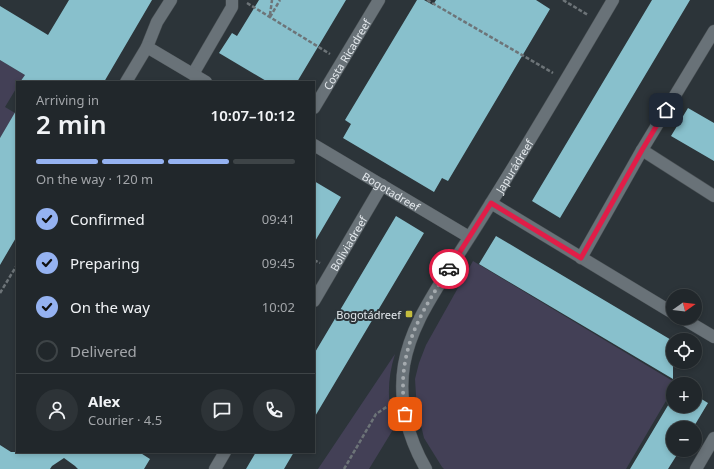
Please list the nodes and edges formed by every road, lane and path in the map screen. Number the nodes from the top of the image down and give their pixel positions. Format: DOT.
graph roads {
  1 [pos="171,0"];
  2 [pos="272,0"];
  3 [pos="280,0"];
  4 [pos="379,0"];
  5 [pos="427,0"];
  6 [pos="563,0"];
  7 [pos="613,0"];
  8 [pos="232,1"];
  9 [pos="270,17"];
  10 [pos="600,21"];
  11 [pos="714,31"];
  12 [pos="147,47"];
  13 [pos="342,61"];
  14 [pos="193,74"];
  15 [pos="565,80"];
  16 [pos="127,81"];
  17 [pos="204,81"];
  18 [pos="315,106"];
  19 [pos="315,146"];
  20 [pos="642,150"];
  21 [pos="382,186"];
  22 [pos="714,196"];
  23 [pos="491,203"];
  24 [pos="469,238"];
  25 [pos="581,258"];
  26 [pos="16,267"];
  27 [pos="0,293"];
  28 [pos="315,298"];
  29 [pos="666,309"];
  30 [pos="694,325"];
  31 [pos="714,337"];
  32 [pos="402,402"];
  33 [pos="714,438"];
  34 [pos="224,453"];
  35 [pos="216,469"];
  36 [pos="344,469"];
  37 [pos="426,469"];
  38 [pos="696,469"];
  1 -- 12 [label="street"];
  2 -- 9 [label="path"];
  3 -- 9 [label="path"];
  4 -- 13 [label="street, Costa Ricadreef"];
  5 -- 15 [label="path"];
  6 -- 10 [label="path"];
  7 -- 10 [label="street, Japurádreef"];
  8 -- 9 [label="path"];
  8 -- 14 [label="street"];
  9 -- 13 [label="path"];
  10 -- 15 [label="street, Japurádreef"];
  11 -- 20 [label="street"];
  12 -- 14 [label="street"];
  12 -- 16 [label="street"];
  13 -- 18 [label="street, Costa Ricadreef"];
  14 -- 17 [label="street"];
  15 -- 23 [label="street, Japurádreef"];
  19 -- 21 [label="street, Bogotadreef"];
  20 -- 22 [label="street"];
  20 -- 25 [label="street"];
  21 -- 24 [label="street, Bogotadreef"];
  21 -- 28 [label="street, Boliviadreef"];
  23 -- 24 [label="street, Japurádreef"];
  23 -- 25 [label="street"];
  24 -- 32 [label="street, Japurádreef"];
  25 -- 29 [label="street"];
  26 -- 27 [label="path"];
  30 -- 31 [label="street"];
  32 -- 36 [label="path"];
  32 -- 37 [label="street, Japurádreef"];
  33 -- 38 [label="street"];
  34 -- 35 [label="street"];
}
